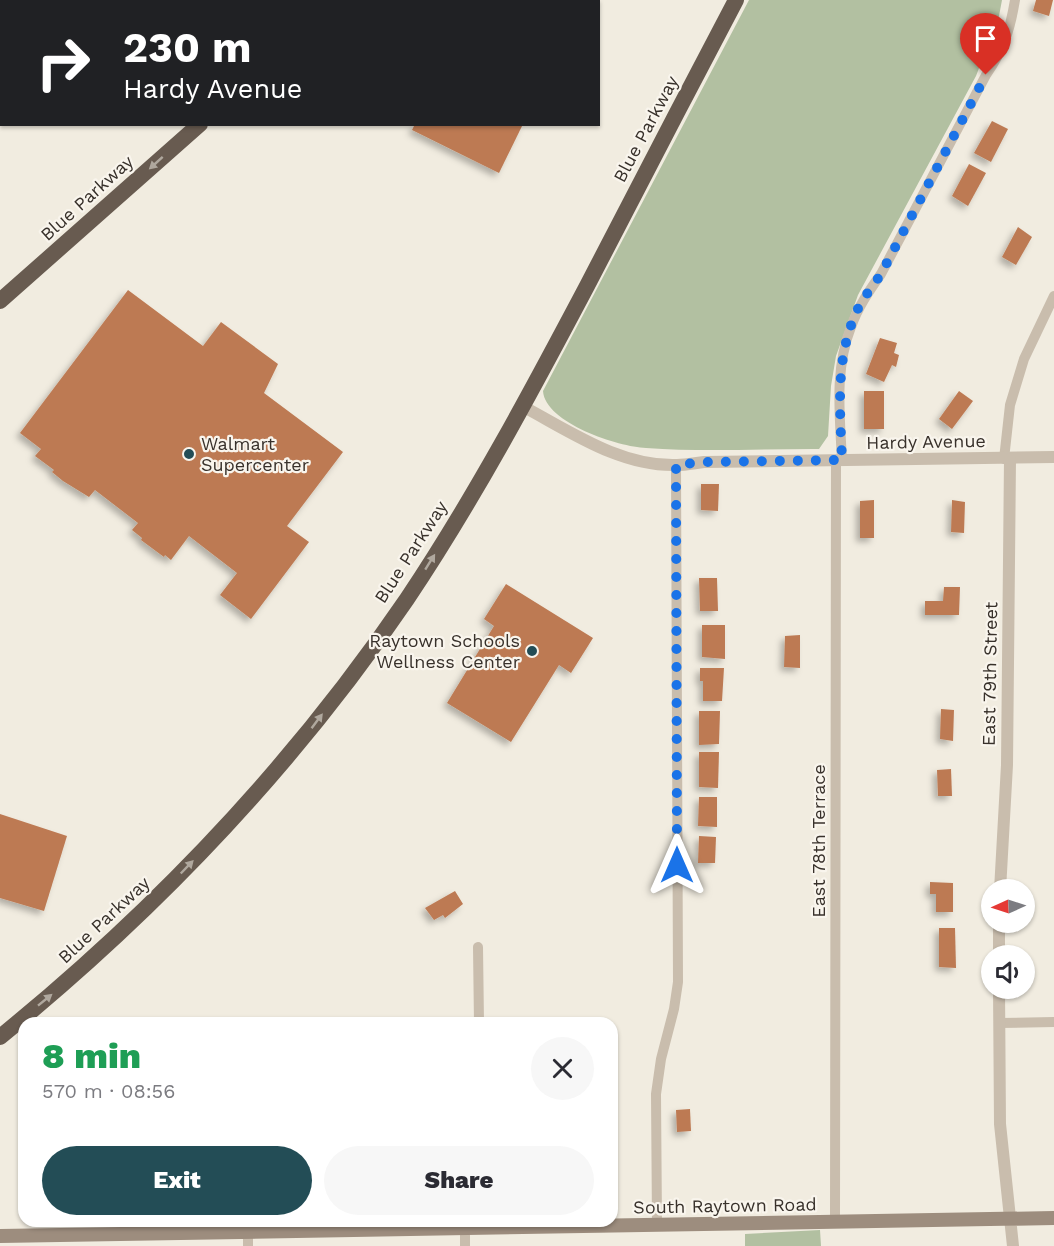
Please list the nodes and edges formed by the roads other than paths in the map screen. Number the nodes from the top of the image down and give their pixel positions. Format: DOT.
graph roads {
  1 [pos="736,0"];
  2 [pos="1015,0"];
  3 [pos="198,126"];
  4 [pos="1054,296"];
  5 [pos="0,301"];
  6 [pos="524,406"];
  7 [pos="1054,457"];
  8 [pos="1007,459"];
  9 [pos="839,460"];
  10 [pos="676,465"];
  11 [pos="1001,879"];
  12 [pos="478,947"];
  13 [pos="999,999"];
  14 [pos="25,1017"];
  15 [pos="479,1017"];
  16 [pos="18,1022"];
  17 [pos="1054,1022"];
  18 [pos="999,1023"];
  19 [pos="0,1037"];
  20 [pos="1054,1218"];
  21 [pos="1010,1219"];
  22 [pos="835,1222"];
  23 [pos="618,1225"];
  24 [pos="657,1225"];
  25 [pos="469,1227"];
  26 [pos="465,1228"];
  27 [pos="0,1236"];
  28 [pos="248,1239"];
  29 [pos="59,1241"];
  30 [pos="465,1246"];
  31 [pos="1012,1246"];
  1 -- 6 [label="highway, Blue Parkway"];
  2 -- 9 [label="street, East 78th Terrace"];
  3 -- 5 [label="highway, Blue Parkway, one-way"];
  4 -- 8 [label="street, East 79th Street"];
  6 -- 10 [label="street, Hardy Avenue"];
  14 -- 6 [label="highway, Blue Parkway, one-way"];
  7 -- 8 [label="street, Hardy Avenue"];
  8 -- 9 [label="street, Hardy Avenue"];
  8 -- 11 [label="street, East 79th Street"];
  9 -- 10 [label="street, Hardy Avenue"];
  9 -- 22 [label="street, East 78th Terrace"];
  10 -- 24 [label="street"];
  12 -- 15 [label="street"];
  13 -- 18 [label="street"];
  19 -- 16 [label="highway, Blue Parkway, one-way"];
  17 -- 18 [label="street"];
  18 -- 21 [label="street"];
  20 -- 21 [label="main road, South Raytown Road"];
  21 -- 22 [label="main road, South Raytown Road"];
  21 -- 31 [label="street"];
  22 -- 24 [label="main road, South Raytown Road"];
  23 -- 24 [label="main road, South Raytown Road"];
  25 -- 26 [label="main road, South Raytown Road"];
  26 -- 28 [label="main road, South Raytown Road"];
  26 -- 30 [label="street"];
  27 -- 29 [label="main road, South Raytown Road"];
  28 -- 29 [label="main road, South Raytown Road"];
}
